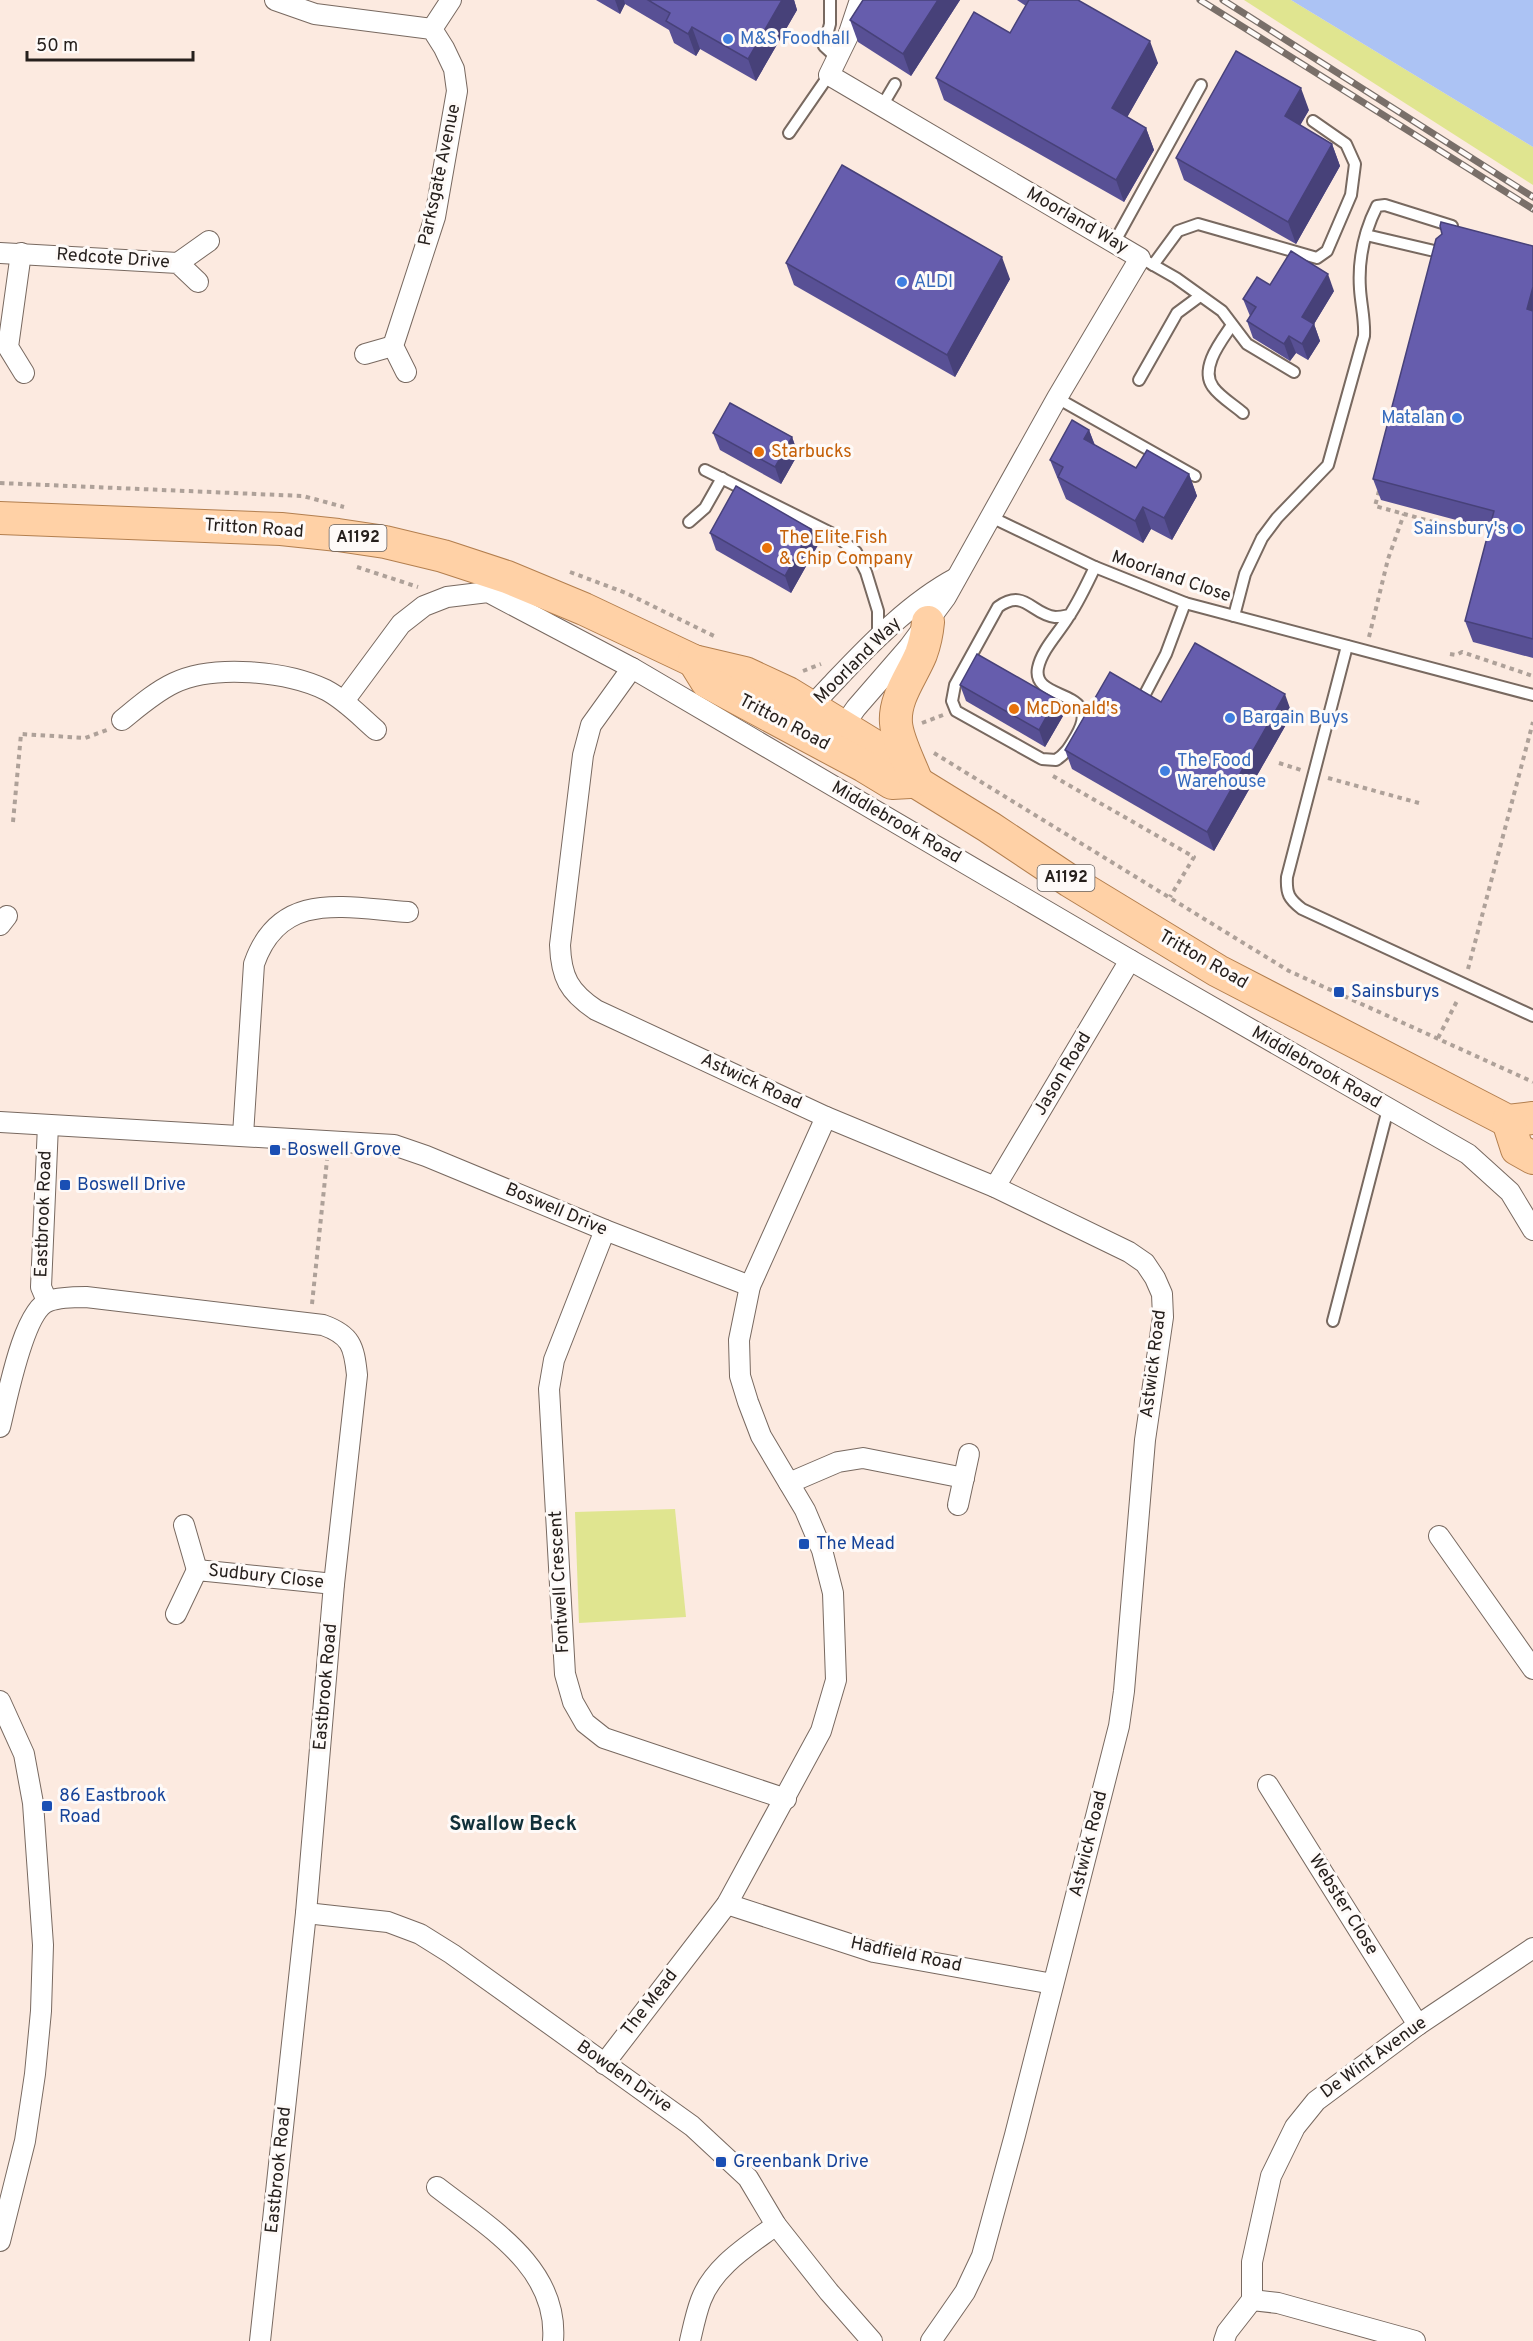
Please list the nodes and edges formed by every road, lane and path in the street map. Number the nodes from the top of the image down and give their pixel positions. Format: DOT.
graph roads {
  1 [pos="275,0"];
  2 [pos="451,0"];
  3 [pos="830,0"];
  4 [pos="860,0"];
  5 [pos="432,29"];
  6 [pos="834,67"];
  7 [pos="895,84"];
  8 [pos="1201,86"];
  9 [pos="882,106"];
  10 [pos="1313,121"];
  11 [pos="789,133"];
  12 [pos="1454,227"];
  13 [pos="1365,236"];
  14 [pos="209,241"];
  15 [pos="1114,243"];
  16 [pos="1443,252"];
  17 [pos="0,253"];
  18 [pos="21,253"];
  19 [pos="1147,262"];
  20 [pos="178,263"];
  21 [pos="198,282"];
  22 [pos="1200,296"];
  23 [pos="1232,325"];
  24 [pos="393,346"];
  25 [pos="4,353"];
  26 [pos="365,354"];
  27 [pos="406,372"];
  28 [pos="1294,372"];
  29 [pos="24,373"];
  30 [pos="1139,380"];
  31 [pos="1057,398"];
  32 [pos="1243,413"];
  33 [pos="705,470"];
  34 [pos="1196,476"];
  35 [pos="722,478"];
  36 [pos="1381,484"];
  37 [pos="1404,514"];
  38 [pos="0,518"];
  39 [pos="991,518"];
  40 [pos="689,522"];
  41 [pos="1477,534"];
  42 [pos="352,565"];
  43 [pos="1095,567"];
  44 [pos="956,578"];
  45 [pos="447,597"];
  46 [pos="1185,603"];
  47 [pos="1070,615"];
  48 [pos="1234,616"];
  49 [pos="928,622"];
  50 [pos="878,639"];
  51 [pos="1347,646"];
  52 [pos="1366,651"];
  53 [pos="1447,653"];
  54 [pos="632,668"];
  55 [pos="1533,676"];
  56 [pos="1533,694"];
  57 [pos="1144,696"];
  58 [pos="344,701"];
  59 [pos="944,714"];
  60 [pos="803,719"];
  61 [pos="122,720"];
  62 [pos="1533,722"];
  63 [pos="916,724"];
  64 [pos="376,730"];
  65 [pos="836,737"];
  66 [pos="930,750"];
  67 [pos="1279,763"];
  68 [pos="1048,773"];
  69 [pos="1314,774"];
  70 [pos="916,782"];
  71 [pos="1419,803"];
  72 [pos="13,822"];
  73 [pos="1170,897"];
  74 [pos="408,912"];
  75 [pos="1130,960"];
  76 [pos="1464,984"];
  77 [pos="1533,1016"];
  78 [pos="1438,1038"];
  79 [pos="1533,1082"];
  80 [pos="1388,1109"];
  81 [pos="826,1116"];
  82 [pos="1520,1120"];
  83 [pos="0,1122"];
  84 [pos="48,1125"];
  85 [pos="243,1136"];
  86 [pos="329,1140"];
  87 [pos="1533,1158"];
  88 [pos="995,1187"];
  89 [pos="605,1230"];
  90 [pos="1533,1230"];
  91 [pos="750,1286"];
  92 [pos="47,1301"];
  93 [pos="1333,1321"];
  94 [pos="310,1323"];
  95 [pos="0,1427"];
  96 [pos="969,1454"];
  97 [pos="964,1478"];
  98 [pos="789,1483"];
  99 [pos="958,1505"];
  100 [pos="184,1526"];
  101 [pos="1439,1536"];
  102 [pos="197,1570"];
  103 [pos="334,1584"];
  104 [pos="176,1614"];
  105 [pos="1533,1669"];
  106 [pos="0,1701"];
  107 [pos="1268,1785"];
  108 [pos="786,1799"];
  109 [pos="727,1904"];
  110 [pos="306,1913"];
  111 [pos="1533,1948"];
  112 [pos="1053,1984"];
  113 [pos="1418,2025"];
  114 [pos="603,2064"];
  115 [pos="437,2187"];
  116 [pos="6,2193"];
  117 [pos="776,2225"];
  118 [pos="0,2241"];
  119 [pos="1252,2300"];
  120 [pos="260,2341"];
  121 [pos="553,2341"];
  122 [pos="690,2341"];
  123 [pos="872,2341"];
  124 [pos="931,2341"];
  125 [pos="1224,2341"];
  126 [pos="1415,2341"];
  1 -- 5 [label="street"];
  2 -- 5 [label="street"];
  3 -- 6 [label="lane"];
  4 -- 6 [label="street"];
  5 -- 24 [label="street, Parksgate Avenue"];
  6 -- 9 [label="street, Moorland Way"];
  6 -- 11 [label="lane"];
  7 -- 9 [label="lane"];
  8 -- 15 [label="lane"];
  9 -- 15 [label="street, Moorland Way"];
  10 -- 19 [label="lane"];
  12 -- 13 [label="lane"];
  13 -- 16 [label="lane"];
  13 -- 48 [label="lane"];
  14 -- 20 [label="street"];
  15 -- 19 [label="street, Moorland Way"];
  17 -- 18 [label="street, Redcote Drive"];
  18 -- 20 [label="street, Redcote Drive"];
  18 -- 25 [label="street"];
  19 -- 22 [label="lane"];
  19 -- 31 [label="street, Moorland Way"];
  20 -- 21 [label="street, Redcote Drive"];
  22 -- 23 [label="lane"];
  22 -- 30 [label="lane"];
  23 -- 28 [label="lane"];
  23 -- 32 [label="lane"];
  24 -- 26 [label="street"];
  24 -- 27 [label="street"];
  25 -- 29 [label="street"];
  31 -- 34 [label="lane"];
  31 -- 39 [label="street, Moorland Way"];
  33 -- 35 [label="lane"];
  35 -- 40 [label="lane"];
  35 -- 50 [label="lane"];
  36 -- 37 [label="path"];
  37 -- 41 [label="path"];
  37 -- 52 [label="path"];
  38 -- 60 [label="main road, Tritton Road / A1192"];
  39 -- 43 [label="lane, Moorland Close"];
  39 -- 44 [label="street, Moorland Way"];
  42 -- 45 [label="path"];
  43 -- 46 [label="lane, Moorland Close"];
  43 -- 47 [label="lane"];
  44 -- 49 [label="street, Moorland Way"];
  44 -- 50 [label="street, Moorland Way"];
  45 -- 54 [label="street, Middlebrook Road"];
  45 -- 58 [label="street, Middlebrook Road"];
  46 -- 48 [label="lane, Moorland Close"];
  46 -- 57 [label="lane"];
  47 -- 47 [label="lane"];
  48 -- 51 [label="lane, Moorland Close"];
  49 -- 65 [label="street, Moorland Way"];
  49 -- 70 [label="main road"];
  50 -- 60 [label="street, Moorland Way"];
  51 -- 52 [label="lane, Moorland Close"];
  51 -- 69 [label="lane"];
  52 -- 56 [label="lane, Moorland Close"];
  53 -- 55 [label="path"];
  54 -- 75 [label="street, Middlebrook Road"];
  54 -- 81 [label="street, Astwick Road"];
  58 -- 61 [label="street"];
  58 -- 64 [label="street"];
  59 -- 63 [label="path"];
  60 -- 65 [label="main road, Tritton Road"];
  61 -- 72 [label="path"];
  62 -- 76 [label="path"];
  65 -- 70 [label="main road, Tritton Road"];
  66 -- 73 [label="path"];
  67 -- 69 [label="path"];
  68 -- 73 [label="path"];
  69 -- 71 [label="path"];
  69 -- 76 [label="lane"];
  70 -- 82 [label="main road, Tritton Road / A1192"];
  73 -- 78 [label="path"];
  74 -- 85 [label="street"];
  75 -- 80 [label="street, Middlebrook Road"];
  75 -- 88 [label="street, Jason Road"];
  76 -- 77 [label="lane"];
  76 -- 78 [label="path"];
  78 -- 79 [label="path"];
  80 -- 90 [label="street, Middlebrook Road"];
  80 -- 93 [label="lane"];
  81 -- 88 [label="street, Astwick Road"];
  81 -- 91 [label="street, The Mead"];
  82 -- 87 [label="main road, Tritton Road / A1192"];
  83 -- 84 [label="street, Boswell Drive"];
  84 -- 85 [label="street, Boswell Drive"];
  84 -- 92 [label="street, Eastbrook Road"];
  85 -- 86 [label="street, Boswell Drive"];
  86 -- 89 [label="street, Boswell Drive"];
  86 -- 94 [label="path"];
  88 -- 112 [label="street, Astwick Road"];
  89 -- 91 [label="street, Boswell Drive"];
  89 -- 108 [label="street, Fontwell Crescent"];
  91 -- 98 [label="street, The Mead"];
  92 -- 94 [label="street, Eastbrook Road"];
  92 -- 95 [label="street, Eastbrook Road"];
  94 -- 103 [label="street, Eastbrook Road"];
  96 -- 97 [label="street"];
  97 -- 98 [label="street"];
  97 -- 99 [label="street"];
  98 -- 108 [label="street, The Mead"];
  100 -- 102 [label="street, Sudbury Close"];
  101 -- 105 [label="street"];
  102 -- 103 [label="street, Sudbury Close"];
  102 -- 104 [label="street, Sudbury Close"];
  103 -- 110 [label="street, Eastbrook Road"];
  106 -- 116 [label="street"];
  107 -- 113 [label="street, Webster Close"];
  108 -- 109 [label="street, The Mead"];
  109 -- 112 [label="street, Hadfield Road"];
  109 -- 114 [label="street, The Mead"];
  110 -- 114 [label="street, Bowden Drive"];
  110 -- 120 [label="street, Eastbrook Road"];
  111 -- 113 [label="street, De Wint Avenue"];
  112 -- 124 [label="street, Astwick Road"];
  113 -- 119 [label="street, De Wint Avenue"];
  114 -- 117 [label="street, Bowden Drive"];
  115 -- 121 [label="street"];
  116 -- 118 [label="street"];
  117 -- 122 [label="street"];
  117 -- 123 [label="street, Bowden Drive"];
  119 -- 125 [label="street"];
  119 -- 126 [label="street"];
}
